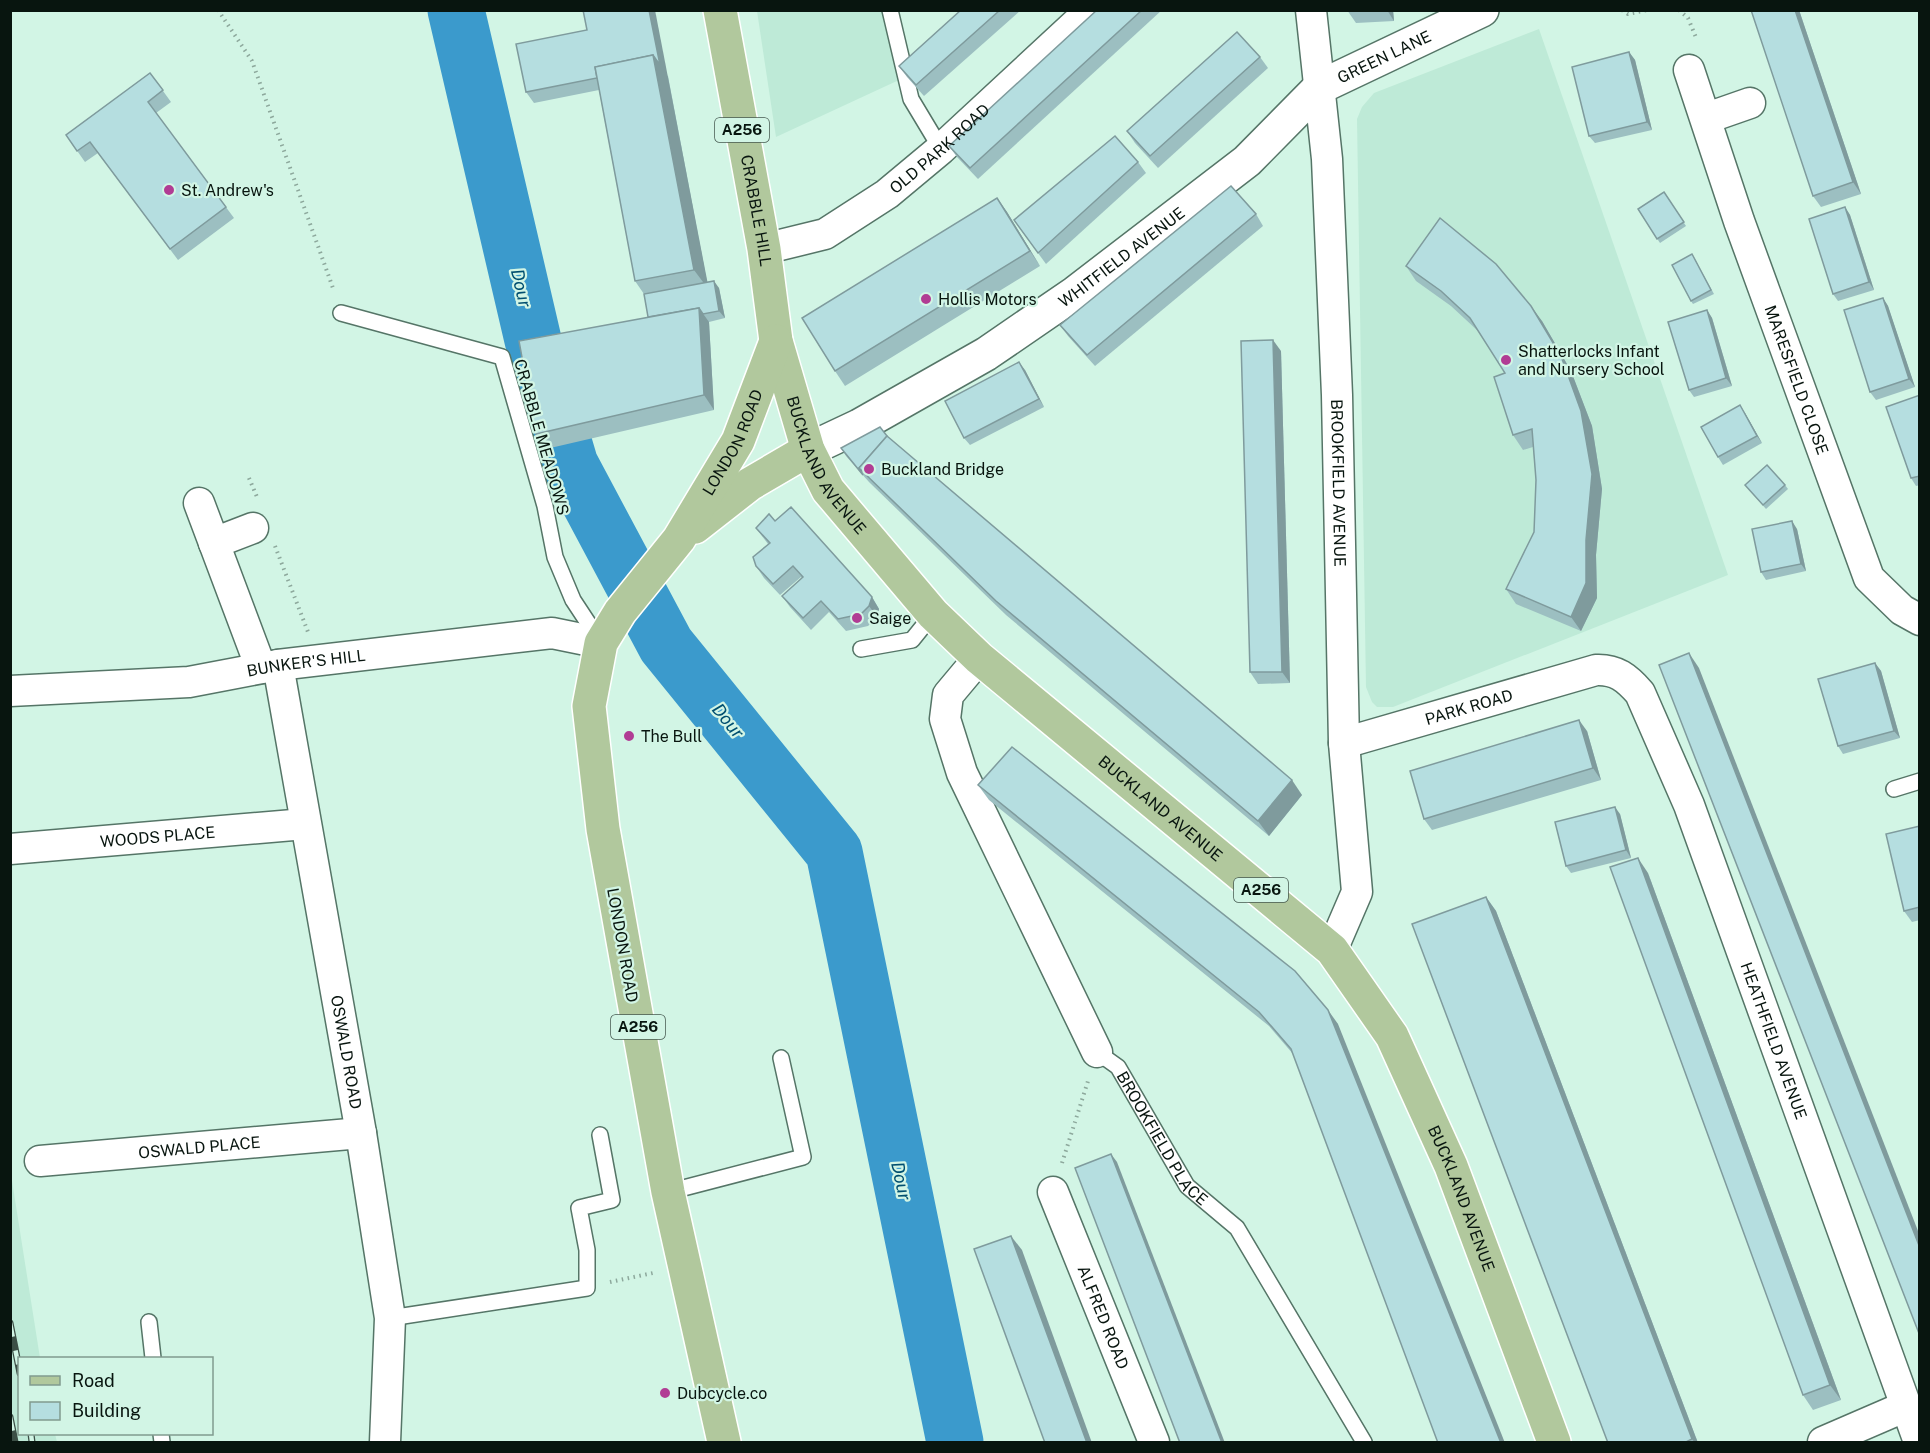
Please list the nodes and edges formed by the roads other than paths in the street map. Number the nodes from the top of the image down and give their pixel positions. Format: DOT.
graph roads {
  1 [pos="720,10"];
  2 [pos="890,10"];
  3 [pos="1091,10"];
  4 [pos="1311,10"];
  5 [pos="1482,10"];
  6 [pos="1689,70"];
  7 [pos="1320,87"];
  8 [pos="1750,103"];
  9 [pos="1707,118"];
  10 [pos="941,149"];
  11 [pos="764,249"];
  12 [pos="341,313"];
  13 [pos="776,341"];
  14 [pos="808,450"];
  15 [pos="199,503"];
  16 [pos="263,526"];
  17 [pos="679,539"];
  18 [pos="214,543"];
  19 [pos="933,614"];
  20 [pos="1920,620"];
  21 [pos="602,643"];
  22 [pos="861,649"];
  23 [pos="979,658"];
  24 [pos="269,667"];
  25 [pos="1596,670"];
  26 [pos="10,691"];
  27 [pos="1344,743"];
  28 [pos="1920,781"];
  29 [pos="1894,789"];
  30 [pos="305,824"];
  31 [pos="10,849"];
  32 [pos="1332,950"];
  33 [pos="1097,1052"];
  34 [pos="781,1058"];
  35 [pos="361,1133"];
  36 [pos="600,1135"];
  37 [pos="40,1161"];
  38 [pos="668,1192"];
  39 [pos="1053,1192"];
  40 [pos="390,1318"];
  41 [pos="149,1322"];
  42 [pos="153,1357"];
  43 [pos="1904,1407"];
  44 [pos="386,1443"];
  45 [pos="724,1443"];
  46 [pos="1154,1443"];
  47 [pos="1364,1443"];
  48 [pos="1554,1443"];
  49 [pos="1824,1443"];
  50 [pos="1919,1443"];
  1 -- 11 [label="main road, CRABBLE HILL / A256"];
  2 -- 10 [label="lane"];
  3 -- 10 [label="street, OLD PARK ROAD"];
  4 -- 7 [label="street, BROOKFIELD AVENUE"];
  5 -- 7 [label="street, GREEN LANE"];
  6 -- 9 [label="street, MARESFIELD CLOSE"];
  7 -- 14 [label="street, WHITFIELD AVENUE"];
  7 -- 27 [label="street, BROOKFIELD AVENUE"];
  8 -- 9 [label="street"];
  9 -- 20 [label="street, MARESFIELD CLOSE"];
  10 -- 11 [label="street, OLD PARK ROAD"];
  11 -- 13 [label="main road, CRABBLE HILL / A256"];
  12 -- 21 [label="lane, CRABBLE MEADOWS"];
  13 -- 14 [label="main road, BUCKLAND AVENUE / A256"];
  13 -- 17 [label="main road, LONDON ROAD / A256"];
  14 -- 17 [label="main road, LONDON ROAD / A256"];
  14 -- 19 [label="main road, BUCKLAND AVENUE / A256"];
  15 -- 18 [label="street, OSWALD ROAD"];
  16 -- 18 [label="street"];
  17 -- 21 [label="main road, LONDON ROAD / A256"];
  18 -- 24 [label="street, OSWALD ROAD"];
  19 -- 22 [label="lane"];
  19 -- 23 [label="main road, BUCKLAND AVENUE / A256"];
  21 -- 24 [label="street, BUNKER'S HILL"];
  21 -- 38 [label="main road, LONDON ROAD / A256"];
  23 -- 32 [label="main road, BUCKLAND AVENUE / A256"];
  23 -- 33 [label="street, BROOKFIELD PLACE"];
  24 -- 26 [label="street, BUNKER'S HILL"];
  24 -- 30 [label="street, OSWALD ROAD"];
  25 -- 27 [label="street, PARK ROAD"];
  25 -- 43 [label="street, HEATHFIELD AVENUE"];
  27 -- 32 [label="street, BROOKFIELD AVENUE"];
  28 -- 29 [label="lane"];
  30 -- 31 [label="street, WOODS PLACE"];
  30 -- 35 [label="street, OSWALD ROAD"];
  32 -- 48 [label="main road, BUCKLAND AVENUE / A256"];
  33 -- 47 [label="lane, BROOKFIELD PLACE"];
  34 -- 38 [label="lane"];
  35 -- 37 [label="street, OSWALD PLACE"];
  35 -- 40 [label="street, OSWALD ROAD"];
  36 -- 40 [label="lane"];
  38 -- 45 [label="main road, LONDON ROAD / A256"];
  39 -- 46 [label="street, ALFRED ROAD"];
  40 -- 44 [label="street, OSWALD ROAD"];
  41 -- 42 [label="lane"];
  43 -- 49 [label="street"];
  43 -- 50 [label="street, HEATHFIELD AVENUE"];
}
